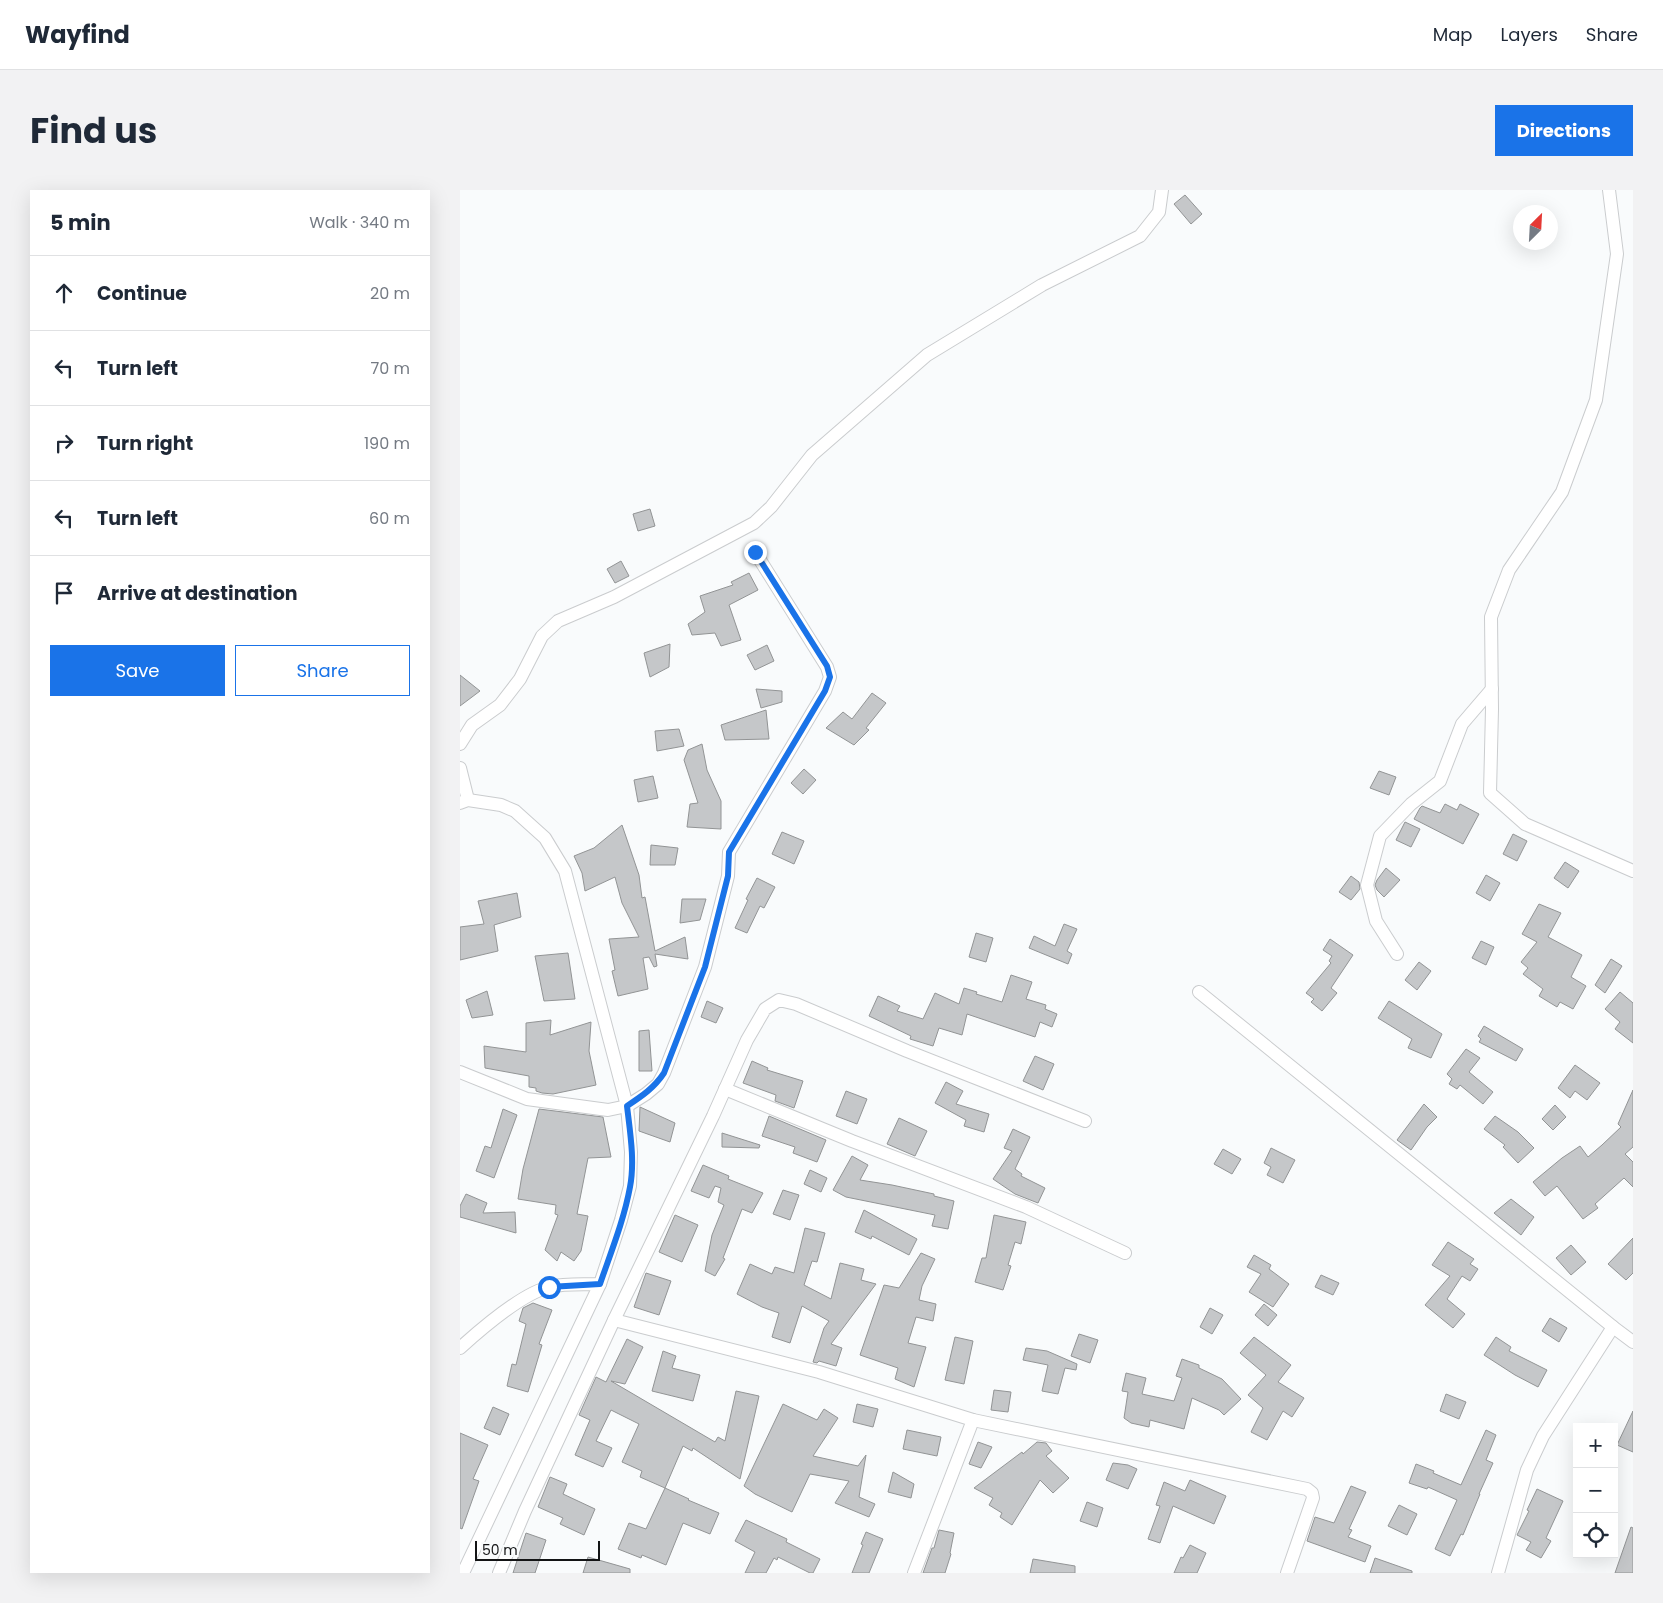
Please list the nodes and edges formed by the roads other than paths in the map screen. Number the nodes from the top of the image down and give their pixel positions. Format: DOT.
graph roads {
  1 [pos="1162,190"];
  2 [pos="1609,190"];
  3 [pos="755,552"];
  4 [pos="1492,689"];
  5 [pos="460,744"];
  6 [pos="460,768"];
  7 [pos="464,801"];
  8 [pos="1633,871"];
  9 [pos="1397,954"];
  10 [pos="1199,992"];
  11 [pos="460,1072"];
  12 [pos="725,1089"];
  13 [pos="627,1106"];
  14 [pos="1085,1121"];
  15 [pos="1125,1253"];
  16 [pos="600,1284"];
  17 [pos="614,1320"];
  18 [pos="1613,1327"];
  19 [pos="1633,1342"];
  20 [pos="460,1348"];
  21 [pos="974,1420"];
  22 [pos="462,1573"];
  23 [pos="499,1573"];
  24 [pos="914,1573"];
  25 [pos="1287,1573"];
  26 [pos="1498,1573"];
  1 -- 5 [label="street"];
  2 -- 4 [label="street"];
  3 -- 13 [label="street"];
  4 -- 8 [label="street"];
  4 -- 9 [label="street"];
  6 -- 7 [label="street"];
  7 -- 13 [label="street"];
  10 -- 18 [label="street"];
  11 -- 13 [label="street"];
  12 -- 14 [label="street"];
  12 -- 15 [label="street"];
  12 -- 17 [label="street"];
  13 -- 16 [label="street"];
  16 -- 20 [label="street"];
  16 -- 22 [label="street"];
  17 -- 21 [label="street"];
  17 -- 23 [label="street"];
  18 -- 19 [label="street"];
  18 -- 26 [label="street"];
  21 -- 24 [label="street"];
  21 -- 25 [label="street"];
}
